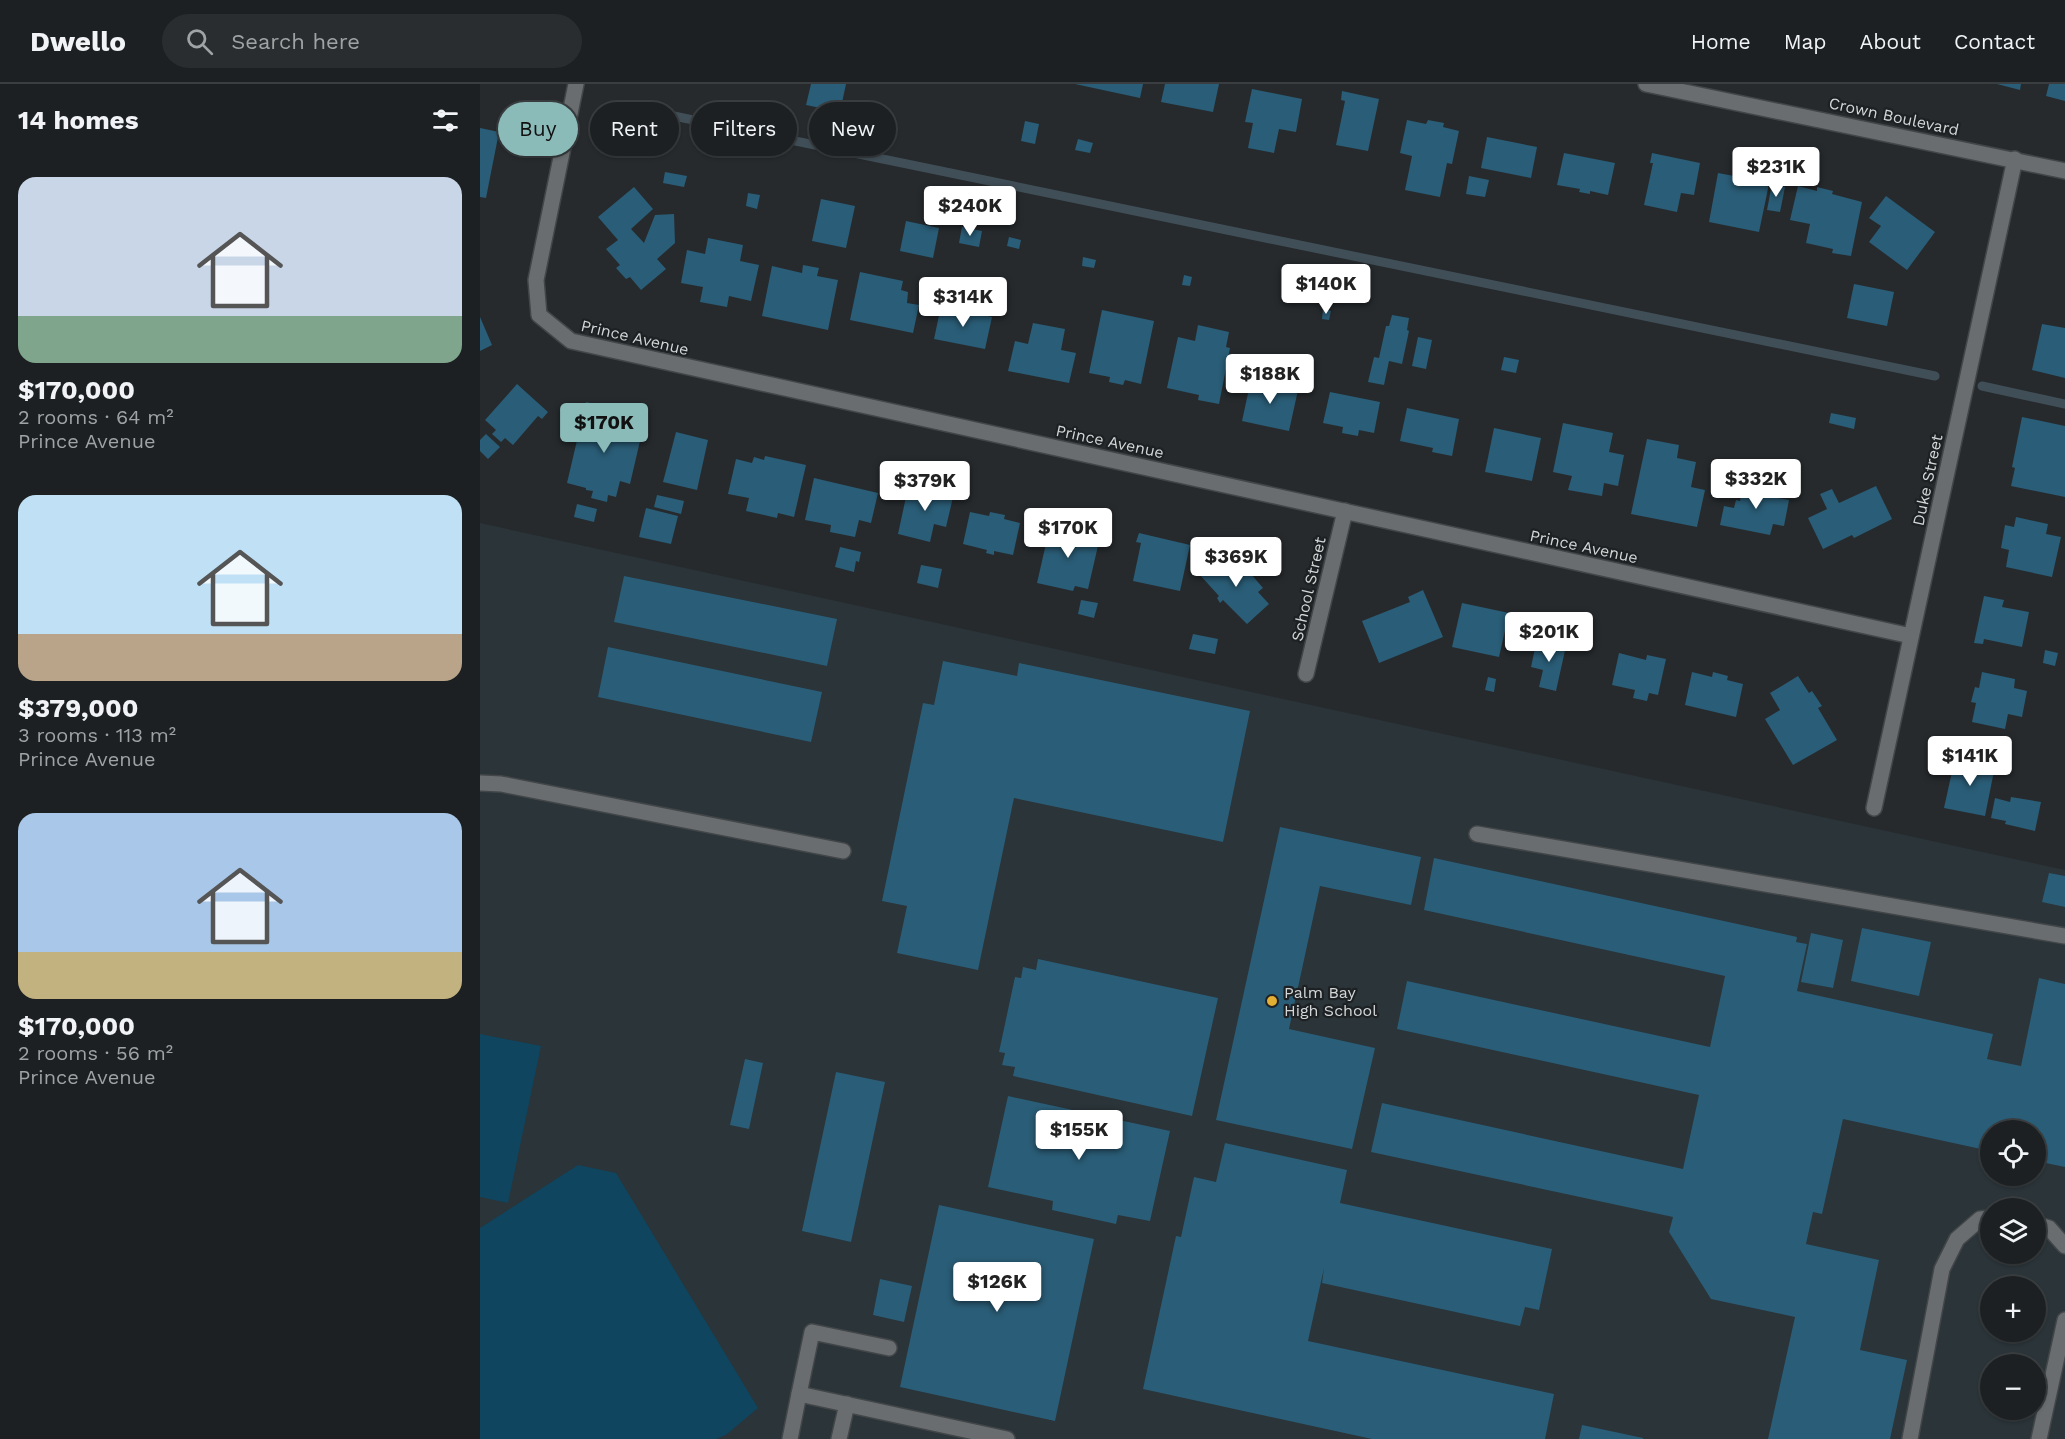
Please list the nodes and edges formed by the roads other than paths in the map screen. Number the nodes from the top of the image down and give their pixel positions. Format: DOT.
graph roads {
  1 [pos="576,84"];
  2 [pos="1646,84"];
  3 [pos="1666,86"];
  4 [pos="2015,159"];
  5 [pos="2065,171"];
  6 [pos="1345,511"];
  7 [pos="1911,636"];
  8 [pos="1306,674"];
  9 [pos="480,783"];
  10 [pos="1874,808"];
  11 [pos="1477,834"];
  12 [pos="843,851"];
  13 [pos="2065,936"];
  14 [pos="1980,1219"];
  15 [pos="2046,1227"];
  16 [pos="2065,1246"];
  17 [pos="2065,1320"];
  18 [pos="889,1348"];
  19 [pos="799,1394"];
  20 [pos="846,1404"];
  21 [pos="790,1439"];
  22 [pos="839,1439"];
  23 [pos="1007,1439"];
  24 [pos="1910,1439"];
  25 [pos="2039,1439"];
  1 -- 6 [label="street, Prince Avenue"];
  2 -- 3 [label="street, Crown Boulevard"];
  3 -- 4 [label="street, Crown Boulevard"];
  4 -- 5 [label="street, Crown Boulevard"];
  4 -- 7 [label="street, Duke Street"];
  6 -- 7 [label="street, Prince Avenue"];
  6 -- 8 [label="street, School Street"];
  7 -- 10 [label="street, Duke Street"];
  9 -- 12 [label="street"];
  11 -- 13 [label="street"];
  14 -- 24 [label="street"];
  15 -- 16 [label="street"];
  17 -- 25 [label="street"];
  18 -- 19 [label="street"];
  19 -- 20 [label="street"];
  19 -- 21 [label="street"];
  20 -- 22 [label="street"];
  20 -- 23 [label="street"];
}
